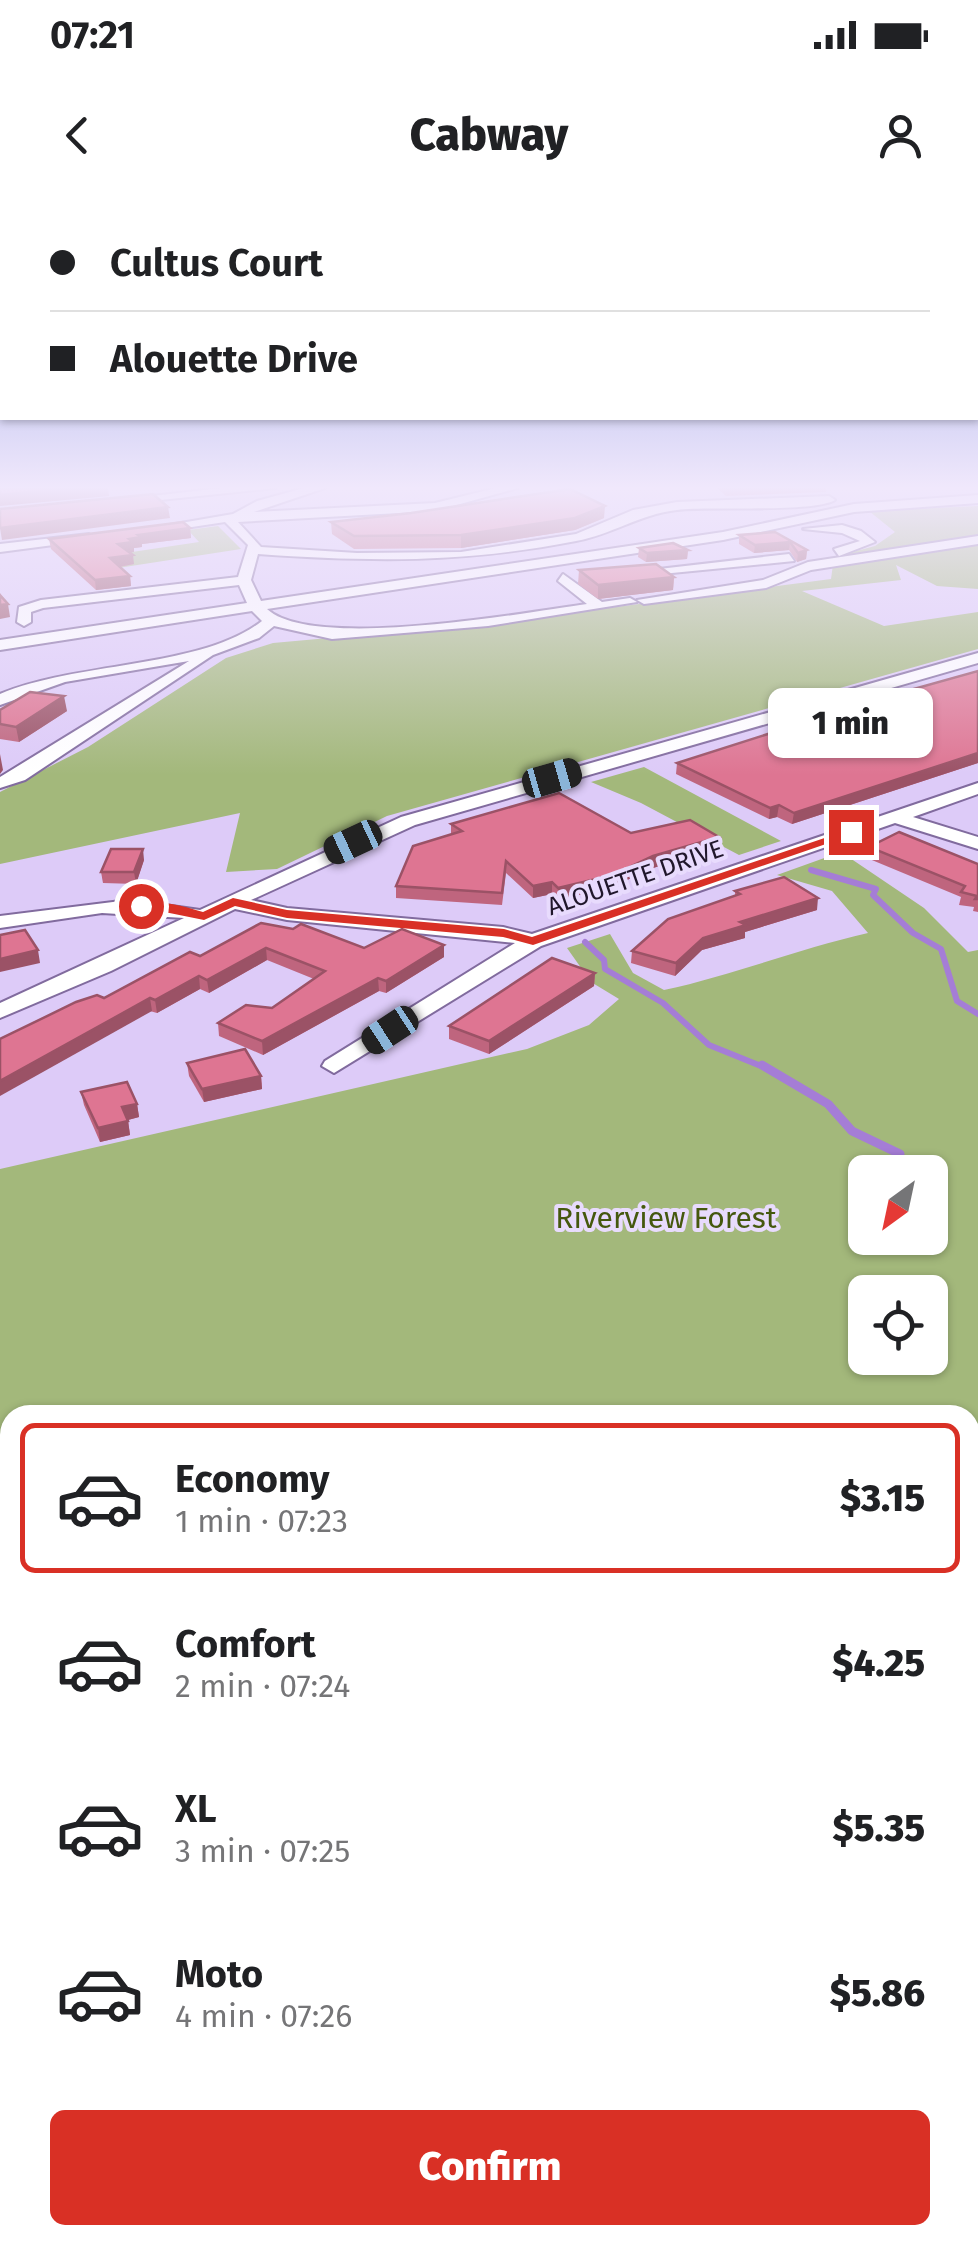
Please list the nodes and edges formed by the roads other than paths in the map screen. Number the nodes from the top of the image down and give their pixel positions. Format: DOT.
graph roads {
  1 [pos="215,583"];
  2 [pos="245,583"];
  3 [pos="420,583"];
  4 [pos="444,583"];
  5 [pos="571,583"];
  6 [pos="767,583"];
  7 [pos="410,585"];
  8 [pos="600,606"];
  9 [pos="256,608"];
  10 [pos="271,621"];
  11 [pos="24,622"];
  12 [pos="312,633"];
  13 [pos="342,644"];
  14 [pos="0,645"];
  15 [pos="220,648"];
  16 [pos="978,658"];
  17 [pos="0,700"];
  18 [pos="0,783"];
  19 [pos="978,788"];
  20 [pos="895,817"];
  21 [pos="978,843"];
  22 [pos="233,902"];
  23 [pos="204,917"];
  24 [pos="0,922"];
  25 [pos="533,941"];
  26 [pos="0,1011"];
  27 [pos="334,1066"];
  1 -- 11 [label="street"];
  2 -- 9 [label="street"];
  3 -- 7 [label="street"];
  4 -- 7 [label="street"];
  5 -- 8 [label="street"];
  6 -- 8 [label="street"];
  7 -- 9 [label="street"];
  8 -- 12 [label="street"];
  9 -- 10 [label="street"];
  9 -- 14 [label="street"];
  10 -- 12 [label="street"];
  10 -- 15 [label="street"];
  12 -- 13 [label="street"];
  15 -- 17 [label="street"];
  15 -- 18 [label="street"];
  16 -- 22 [label="street"];
  19 -- 20 [label="street, ALOUETTE DRIVE"];
  20 -- 21 [label="street"];
  20 -- 25 [label="street, ALOUETTE DRIVE"];
  22 -- 23 [label="street"];
  22 -- 25 [label="street"];
  23 -- 24 [label="street"];
  23 -- 26 [label="street"];
  25 -- 27 [label="street, ALOUETTE DRIVE"];
}
